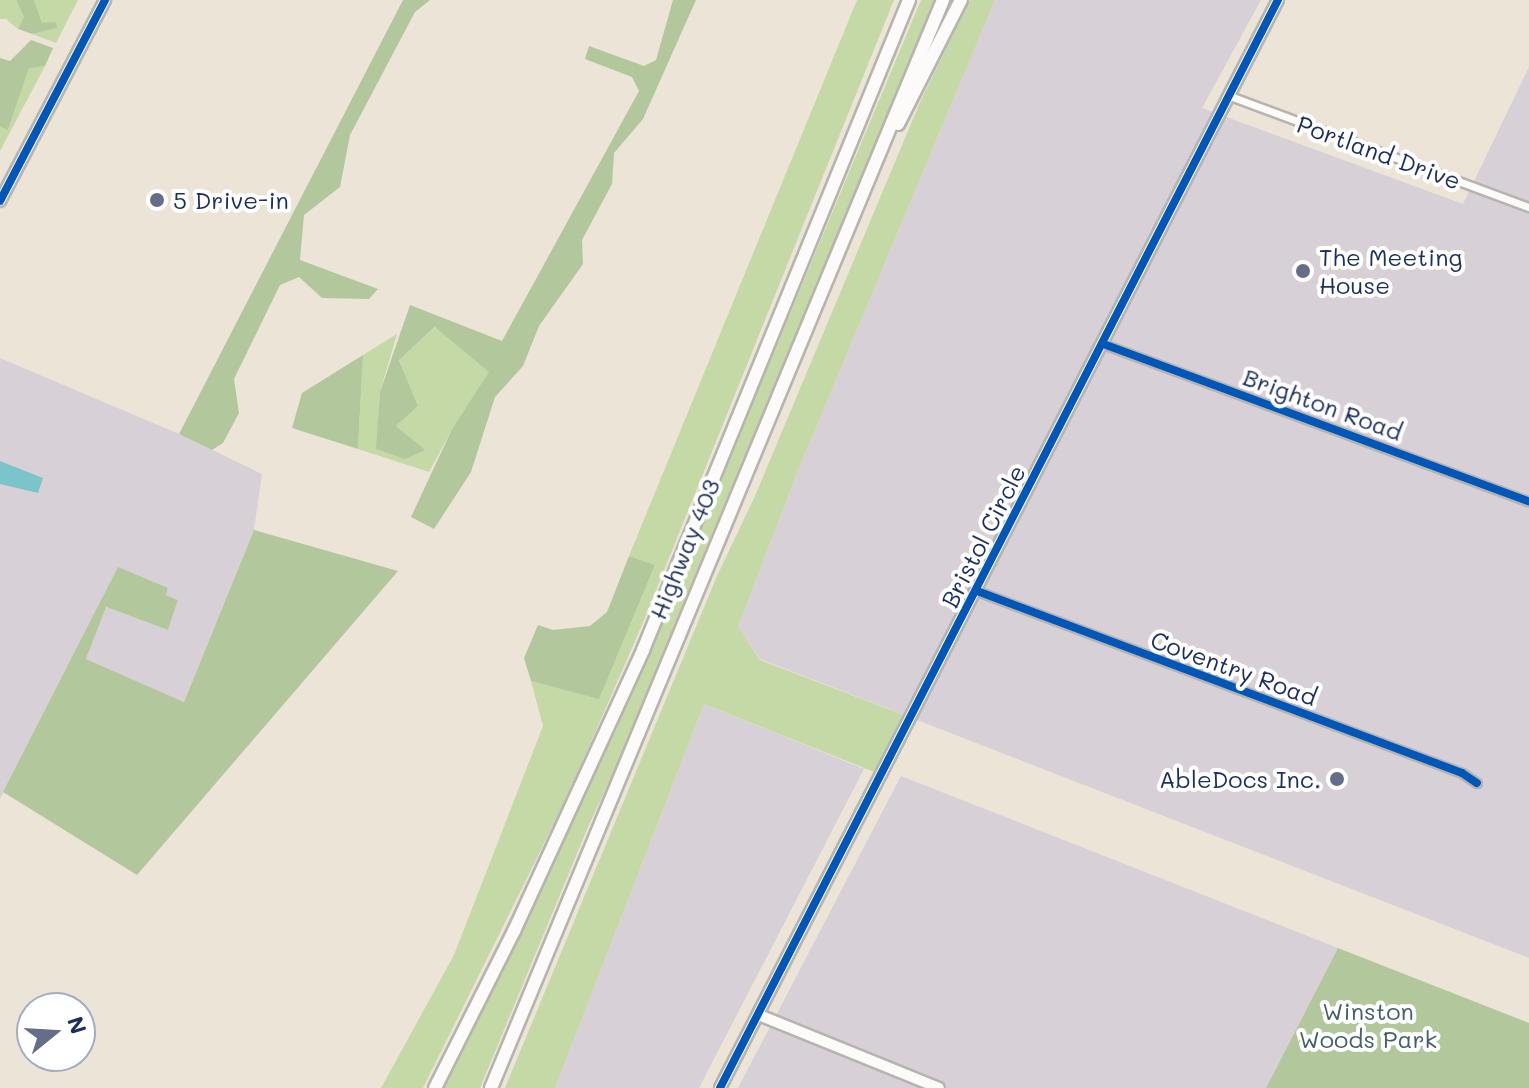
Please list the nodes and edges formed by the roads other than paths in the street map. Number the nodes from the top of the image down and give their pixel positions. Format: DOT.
graph roads {
  1 [pos="105,0"];
  2 [pos="909,0"];
  3 [pos="943,0"];
  4 [pos="961,0"];
  5 [pos="1278,0"];
  6 [pos="1230,96"];
  7 [pos="887,140"];
  8 [pos="0,201"];
  9 [pos="1529,207"];
  10 [pos="1103,344"];
  11 [pos="1529,502"];
  12 [pos="977,591"];
  13 [pos="1477,783"];
  14 [pos="759,1015"];
  15 [pos="435,1088"];
  16 [pos="491,1088"];
  17 [pos="720,1088"];
  18 [pos="939,1088"];
  1 -- 8 [label="street"];
  2 -- 15 [label="highway, Highway 403"];
  3 -- 7 [label="highway, Highway 403"];
  4 -- 7 [label="highway"];
  5 -- 6 [label="street, Bristol Circle"];
  6 -- 9 [label="street, Portland Drive"];
  6 -- 10 [label="street, Bristol Circle"];
  7 -- 16 [label="highway, Highway 403"];
  10 -- 11 [label="street, Brighton Road"];
  10 -- 12 [label="street, Bristol Circle"];
  12 -- 13 [label="street, Coventry Road"];
  12 -- 14 [label="street, Bristol Circle"];
  14 -- 17 [label="street, Bristol Circle"];
  14 -- 18 [label="street"];
}
